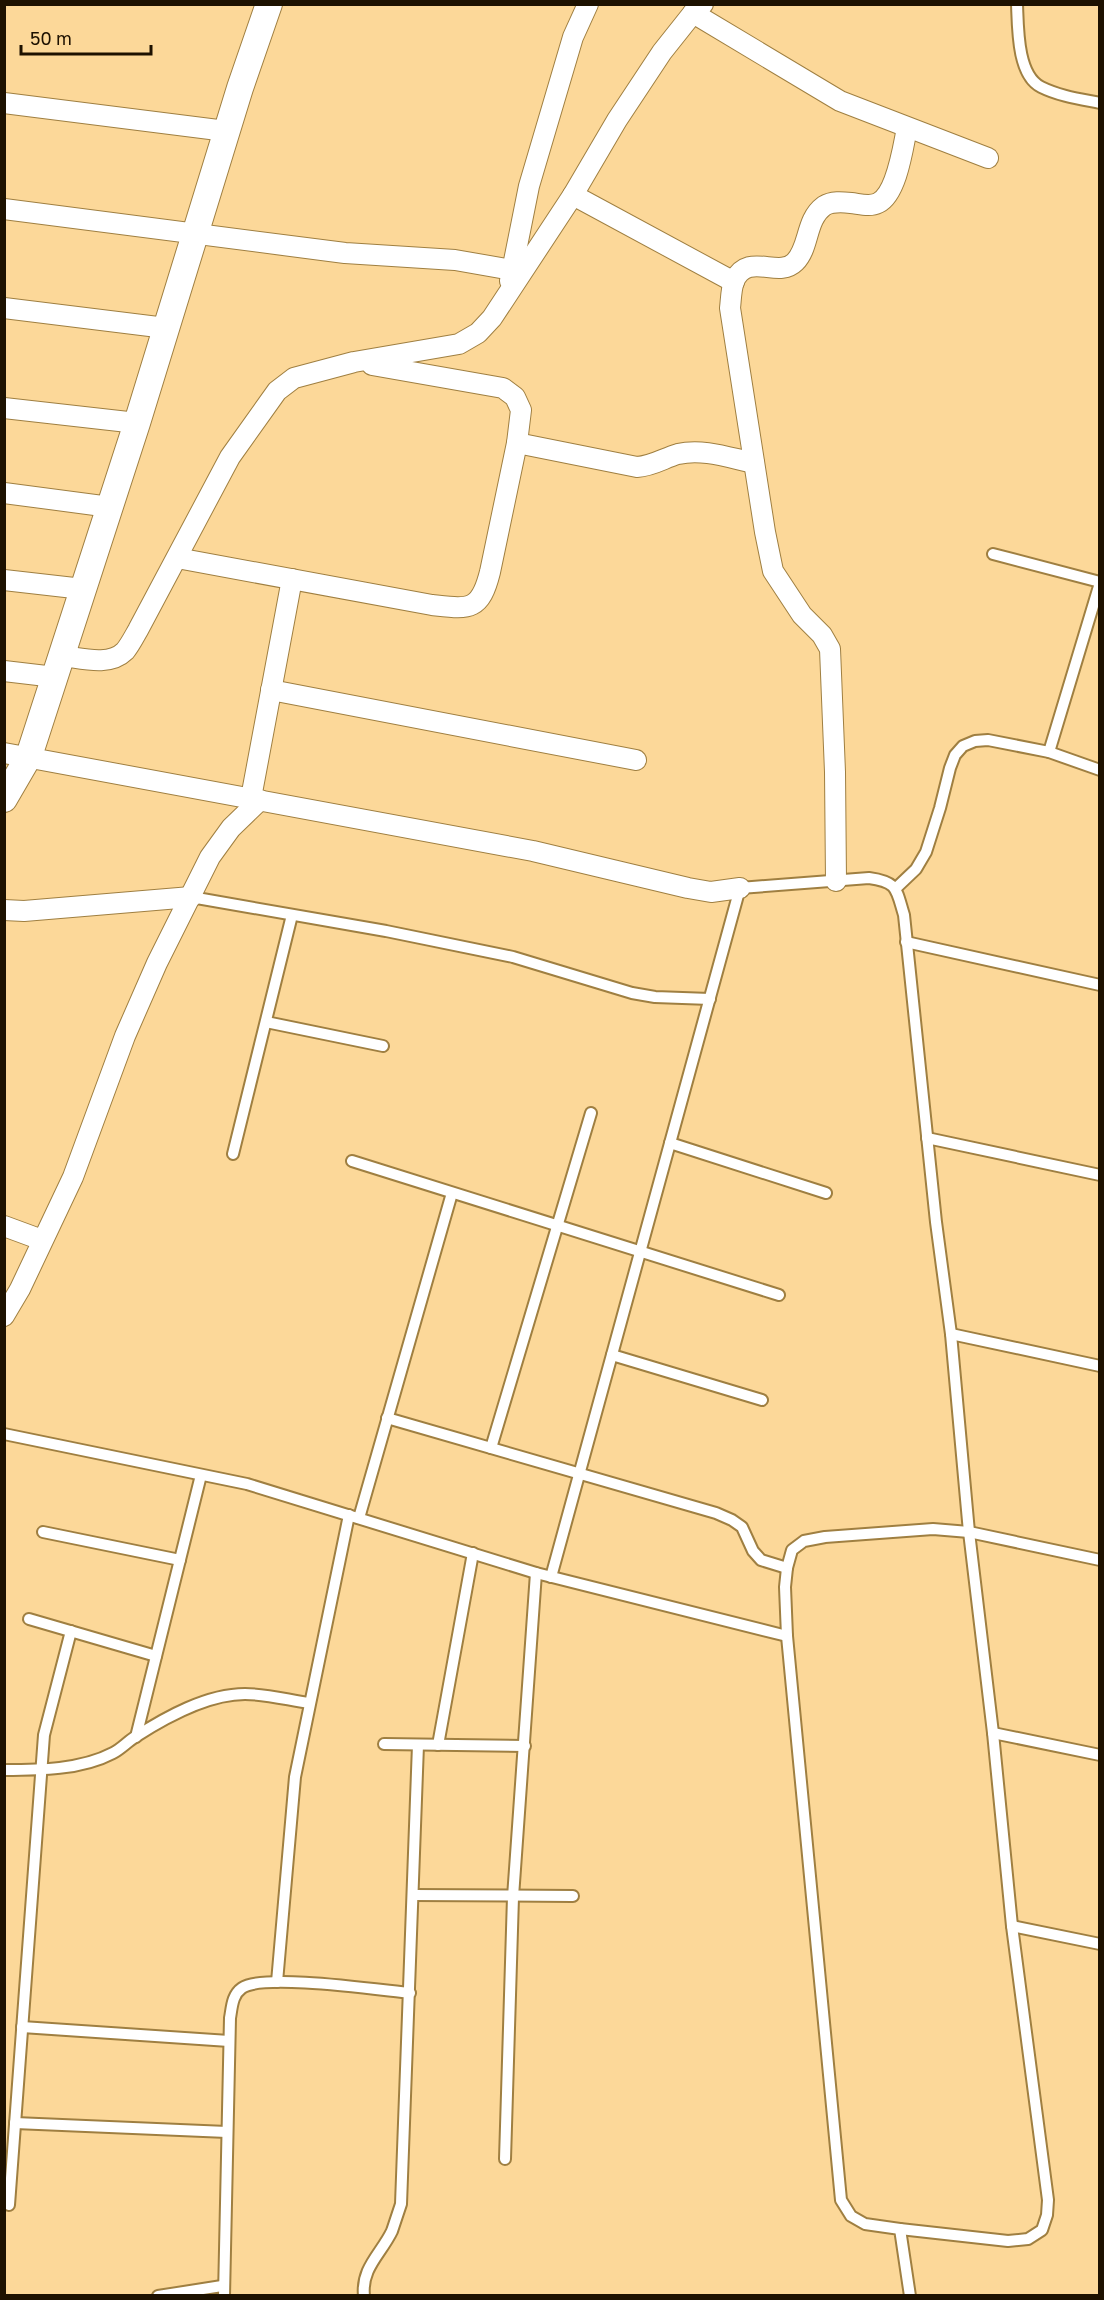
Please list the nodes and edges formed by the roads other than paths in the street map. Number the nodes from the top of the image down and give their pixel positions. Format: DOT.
graph roads {
  1 [pos="269,4"];
  2 [pos="588,4"];
  3 [pos="1017,4"];
  4 [pos="698,9"];
  5 [pos="4,103"];
  6 [pos="1100,103"];
  7 [pos="907,128"];
  8 [pos="226,131"];
  9 [pos="988,158"];
  10 [pos="573,195"];
  11 [pos="4,208"];
  12 [pos="195,233"];
  13 [pos="512,270"];
  14 [pos="734,282"];
  15 [pos="508,291"];
  16 [pos="4,308"];
  17 [pos="166,328"];
  18 [pos="354,362"];
  19 [pos="4,408"];
  20 [pos="137,423"];
  21 [pos="517,443"];
  22 [pos="754,463"];
  23 [pos="4,493"];
  24 [pos="110,507"];
  25 [pos="993,554"];
  26 [pos="177,558"];
  27 [pos="292,579"];
  28 [pos="4,580"];
  29 [pos="1100,582"];
  30 [pos="83,589"];
  31 [pos="58,666"];
  32 [pos="4,671"];
  33 [pos="272,690"];
  34 [pos="1049,752"];
  35 [pos="17,755"];
  36 [pos="636,760"];
  37 [pos="1100,770"];
  38 [pos="4,799"];
  39 [pos="256,799"];
  40 [pos="836,881"];
  41 [pos="740,888"];
  42 [pos="896,888"];
  43 [pos="191,897"];
  44 [pos="4,910"];
  45 [pos="292,915"];
  46 [pos="906,942"];
  47 [pos="1100,985"];
  48 [pos="710,999"];
  49 [pos="266,1022"];
  50 [pos="383,1046"];
  51 [pos="591,1113"];
  52 [pos="927,1138"];
  53 [pos="670,1143"];
  54 [pos="233,1154"];
  55 [pos="352,1161"];
  56 [pos="1100,1175"];
  57 [pos="453,1193"];
  58 [pos="826,1193"];
  59 [pos="4,1226"];
  60 [pos="557,1226"];
  61 [pos="42,1240"];
  62 [pos="640,1252"];
  63 [pos="779,1295"];
  64 [pos="4,1316"];
  65 [pos="951,1334"];
  66 [pos="612,1355"];
  67 [pos="1100,1366"];
  68 [pos="762,1400"];
  69 [pos="387,1418"];
  70 [pos="4,1434"];
  71 [pos="491,1448"];
  72 [pos="580,1473"];
  73 [pos="201,1475"];
  74 [pos="354,1517"];
  75 [pos="43,1532"];
  76 [pos="969,1532"];
  77 [pos="472,1554"];
  78 [pos="180,1560"];
  79 [pos="1100,1560"];
  80 [pos="787,1568"];
  81 [pos="536,1573"];
  82 [pos="551,1577"];
  83 [pos="29,1619"];
  84 [pos="70,1631"];
  85 [pos="787,1636"];
  86 [pos="156,1656"];
  87 [pos="309,1703"];
  88 [pos="993,1733"];
  89 [pos="136,1737"];
  90 [pos="384,1744"];
  91 [pos="418,1744"];
  92 [pos="438,1744"];
  93 [pos="525,1746"];
  94 [pos="1100,1755"];
  95 [pos="4,1770"];
  96 [pos="40,1770"];
  97 [pos="413,1895"];
  98 [pos="573,1896"];
  99 [pos="513,1897"];
  100 [pos="1012,1926"];
  101 [pos="1100,1944"];
  102 [pos="278,1982"];
  103 [pos="410,1993"];
  104 [pos="22,2027"];
  105 [pos="230,2041"];
  106 [pos="15,2123"];
  107 [pos="227,2132"];
  108 [pos="505,2159"];
  109 [pos="9,2205"];
  110 [pos="900,2229"];
  111 [pos="223,2291"];
  112 [pos="158,2295"];
  113 [pos="364,2295"];
  114 [pos="910,2295"];
  1 -- 8 [label="street"];
  2 -- 13 [label="street"];
  3 -- 6 [label="lane"];
  4 -- 7 [label="street"];
  4 -- 10 [label="street"];
  5 -- 8 [label="street"];
  7 -- 9 [label="street"];
  7 -- 14 [label="street"];
  8 -- 12 [label="street"];
  10 -- 14 [label="street"];
  10 -- 15 [label="street"];
  11 -- 12 [label="street"];
  12 -- 13 [label="street"];
  12 -- 17 [label="street"];
  13 -- 15 [label="street"];
  14 -- 22 [label="street"];
  15 -- 18 [label="street"];
  16 -- 17 [label="street"];
  17 -- 20 [label="street"];
  18 -- 21 [label="street"];
  18 -- 26 [label="street"];
  19 -- 20 [label="street"];
  20 -- 24 [label="street"];
  21 -- 22 [label="street"];
  21 -- 27 [label="street"];
  22 -- 40 [label="street"];
  23 -- 24 [label="street"];
  24 -- 30 [label="street"];
  25 -- 29 [label="lane"];
  26 -- 27 [label="street"];
  26 -- 31 [label="street"];
  27 -- 33 [label="street"];
  28 -- 30 [label="street"];
  29 -- 34 [label="lane"];
  30 -- 31 [label="street"];
  31 -- 32 [label="street"];
  31 -- 35 [label="street"];
  33 -- 36 [label="street"];
  33 -- 39 [label="street"];
  34 -- 37 [label="lane"];
  34 -- 42 [label="lane"];
  35 -- 38 [label="street"];
  35 -- 39 [label="street"];
  39 -- 41 [label="street"];
  39 -- 43 [label="street"];
  40 -- 41 [label="lane"];
  40 -- 42 [label="lane"];
  41 -- 48 [label="lane"];
  42 -- 46 [label="lane"];
  43 -- 44 [label="street"];
  43 -- 45 [label="lane"];
  43 -- 61 [label="street"];
  45 -- 48 [label="lane"];
  45 -- 49 [label="lane"];
  46 -- 47 [label="lane"];
  46 -- 52 [label="lane"];
  48 -- 53 [label="lane"];
  49 -- 50 [label="lane"];
  49 -- 54 [label="lane"];
  51 -- 60 [label="lane"];
  52 -- 56 [label="lane"];
  52 -- 65 [label="lane"];
  53 -- 58 [label="lane"];
  53 -- 62 [label="lane"];
  55 -- 57 [label="lane"];
  57 -- 60 [label="lane"];
  57 -- 69 [label="lane"];
  59 -- 61 [label="street"];
  60 -- 62 [label="lane"];
  60 -- 71 [label="lane"];
  61 -- 64 [label="street"];
  62 -- 63 [label="lane"];
  62 -- 66 [label="lane"];
  65 -- 67 [label="lane"];
  65 -- 76 [label="lane"];
  66 -- 68 [label="lane"];
  66 -- 72 [label="lane"];
  69 -- 71 [label="lane"];
  69 -- 74 [label="lane"];
  70 -- 73 [label="lane"];
  71 -- 72 [label="lane"];
  72 -- 80 [label="lane"];
  72 -- 82 [label="lane"];
  73 -- 74 [label="lane"];
  73 -- 78 [label="lane"];
  74 -- 77 [label="lane"];
  74 -- 87 [label="lane"];
  75 -- 78 [label="lane"];
  76 -- 79 [label="lane"];
  76 -- 80 [label="lane"];
  76 -- 88 [label="lane"];
  77 -- 81 [label="lane"];
  77 -- 92 [label="lane"];
  78 -- 86 [label="lane"];
  80 -- 85 [label="lane"];
  81 -- 82 [label="lane"];
  81 -- 93 [label="lane"];
  82 -- 85 [label="lane"];
  83 -- 84 [label="lane"];
  84 -- 86 [label="lane"];
  84 -- 96 [label="lane"];
  85 -- 110 [label="lane"];
  86 -- 89 [label="lane"];
  87 -- 89 [label="lane"];
  87 -- 102 [label="lane"];
  88 -- 94 [label="lane"];
  88 -- 100 [label="lane"];
  89 -- 96 [label="lane"];
  90 -- 91 [label="lane"];
  91 -- 92 [label="lane"];
  91 -- 97 [label="lane"];
  92 -- 93 [label="lane"];
  93 -- 99 [label="lane"];
  95 -- 96 [label="lane"];
  96 -- 104 [label="lane"];
  97 -- 99 [label="lane"];
  97 -- 103 [label="lane"];
  98 -- 99 [label="lane"];
  99 -- 108 [label="lane"];
  100 -- 101 [label="lane"];
  100 -- 110 [label="lane"];
  102 -- 103 [label="lane"];
  102 -- 105 [label="lane"];
  103 -- 113 [label="lane"];
  104 -- 105 [label="lane"];
  104 -- 106 [label="lane"];
  105 -- 107 [label="lane"];
  106 -- 107 [label="lane"];
  106 -- 109 [label="lane"];
  107 -- 111 [label="lane"];
  110 -- 114 [label="lane"];
  111 -- 112 [label="lane"];
}
